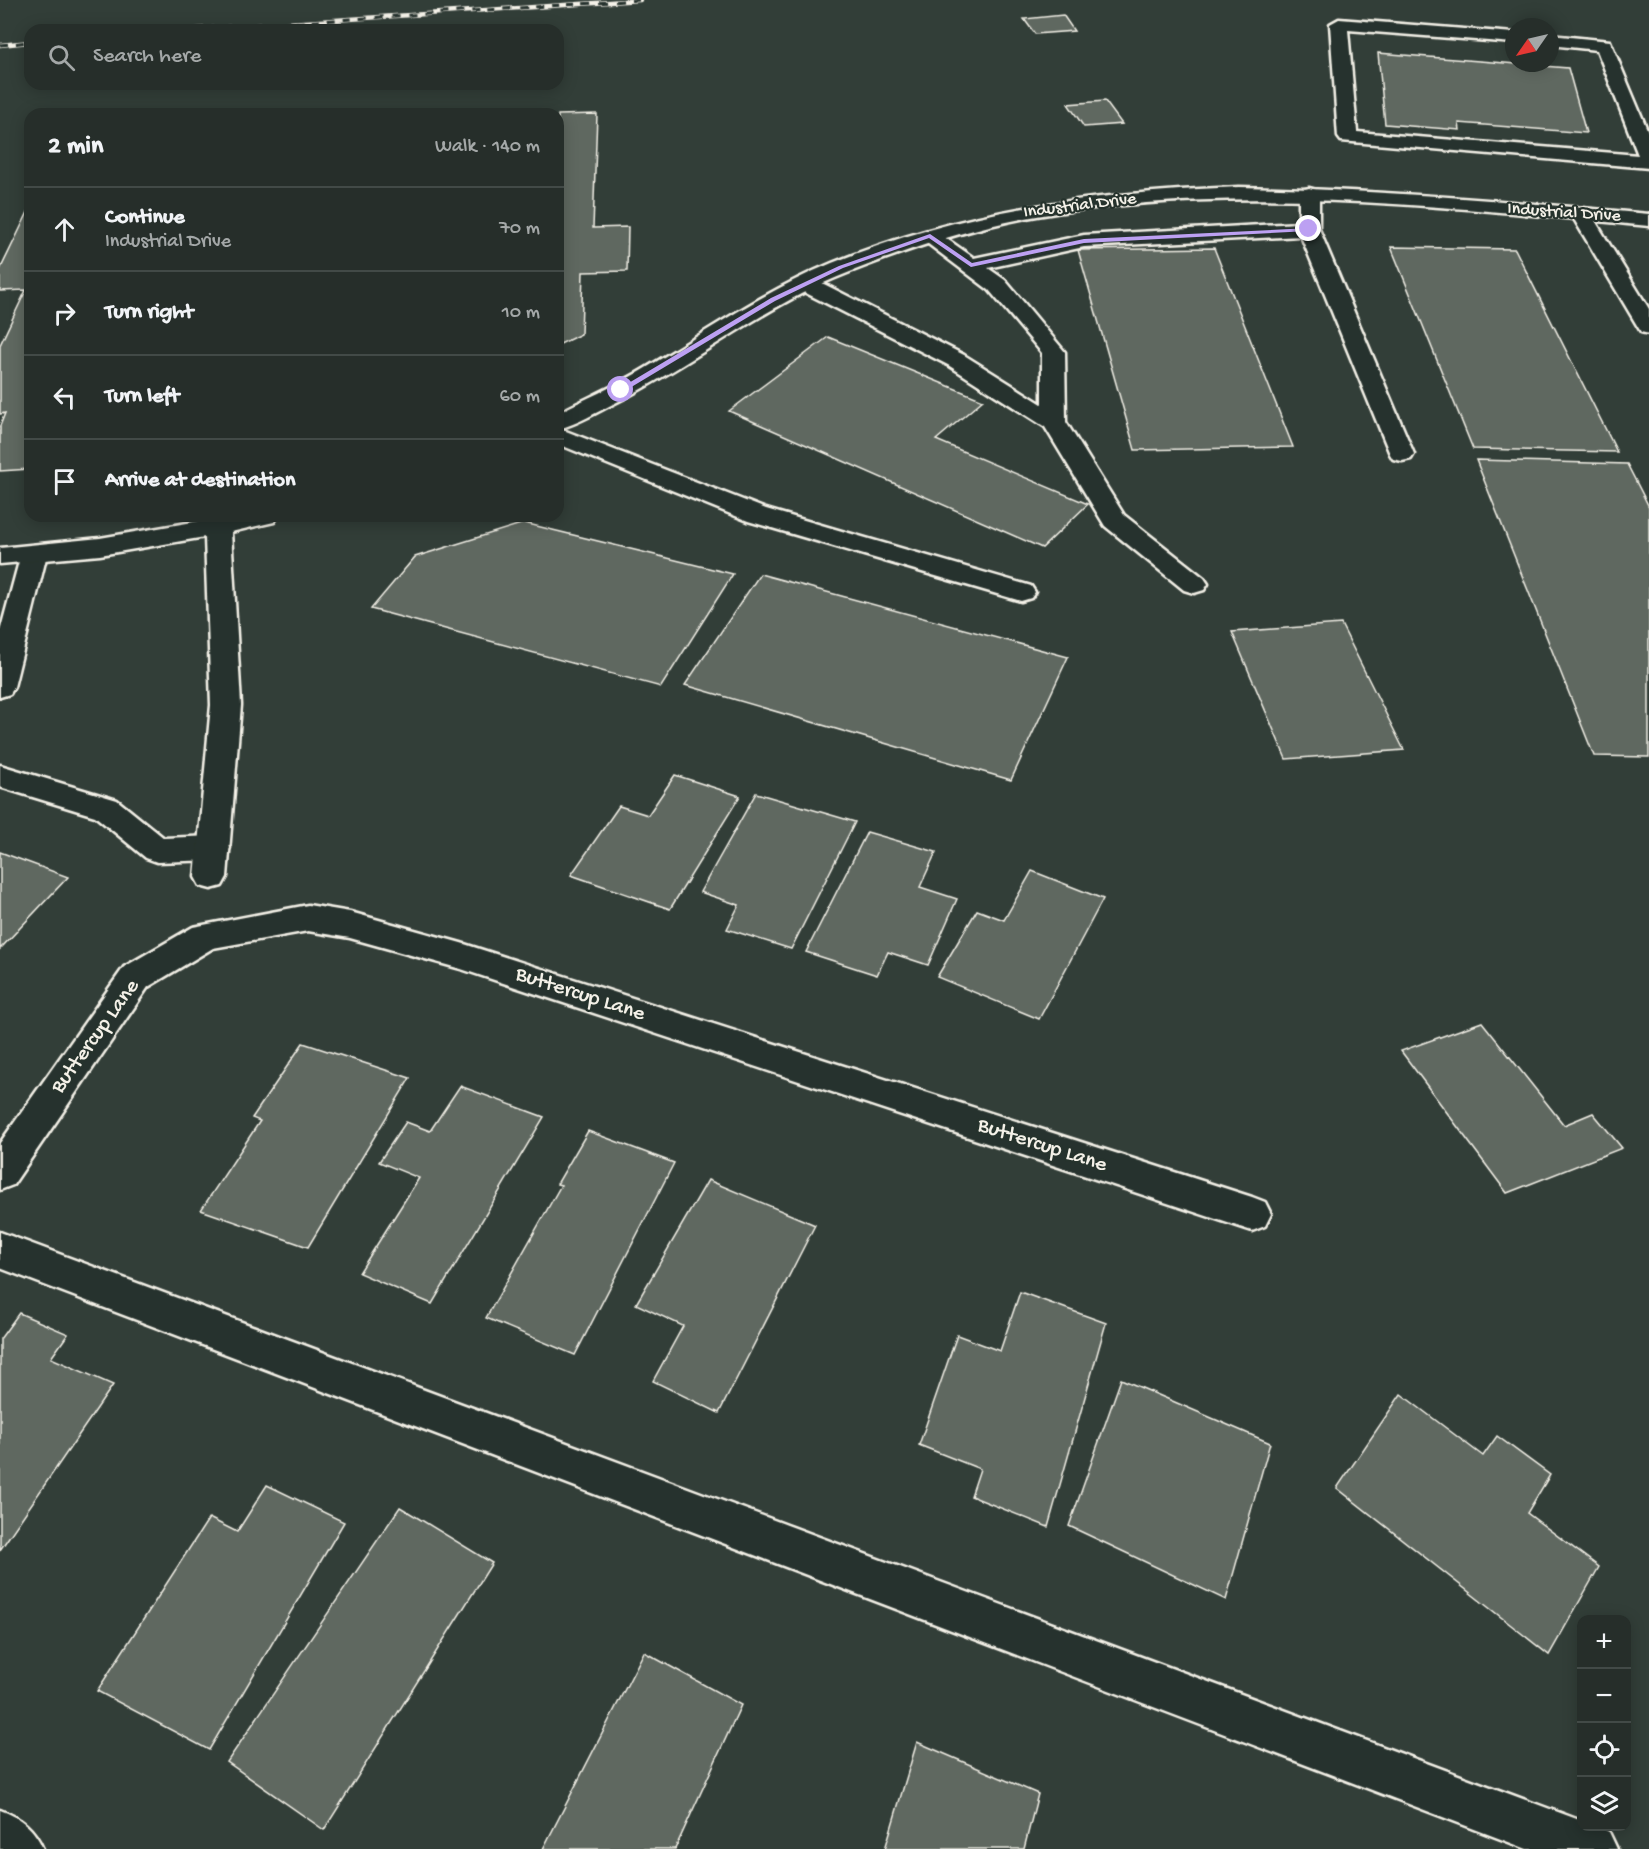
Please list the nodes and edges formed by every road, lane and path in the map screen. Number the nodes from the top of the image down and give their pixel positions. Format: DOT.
graph roads {
  1 [pos="1505,37"];
  2 [pos="1559,41"];
  3 [pos="1649,160"];
  4 [pos="1309,194"];
  5 [pos="1581,214"];
  6 [pos="1649,220"];
  7 [pos="1309,229"];
  8 [pos="930,236"];
  9 [pos="971,266"];
  10 [pos="806,284"];
  11 [pos="1649,327"];
  12 [pos="564,419"];
  13 [pos="1054,422"];
  14 [pos="564,437"];
  15 [pos="1402,454"];
  16 [pos="239,522"];
  17 [pos="218,527"];
  18 [pos="34,554"];
  19 [pos="0,556"];
  20 [pos="1194,584"];
  21 [pos="1021,592"];
  22 [pos="0,687"];
  23 [pos="0,776"];
  24 [pos="0,1173"];
  25 [pos="1252,1214"];
  26 [pos="0,1250"];
  27 [pos="0,1834"];
  28 [pos="18,1849"];
  29 [pos="1592,1849"];
  1 -- 3 [label="street"];
  2 -- 3 [label="street"];
  4 -- 5 [label="street, Industrial Drive"];
  4 -- 7 [label="street"];
  4 -- 8 [label="street, Industrial Drive"];
  5 -- 6 [label="street, Industrial Drive"];
  5 -- 11 [label="street"];
  7 -- 9 [label="street"];
  7 -- 15 [label="street"];
  8 -- 9 [label="street"];
  8 -- 10 [label="street, Industrial Drive"];
  9 -- 13 [label="street"];
  10 -- 12 [label="street, Industrial Drive"];
  10 -- 13 [label="street"];
  13 -- 20 [label="street"];
  14 -- 21 [label="street"];
  16 -- 17 [label="street"];
  17 -- 18 [label="street"];
  17 -- 23 [label="street"];
  18 -- 19 [label="street"];
  18 -- 22 [label="street"];
  24 -- 25 [label="street, Buttercup Lane"];
  26 -- 29 [label="street"];
  27 -- 28 [label="street"];
}
